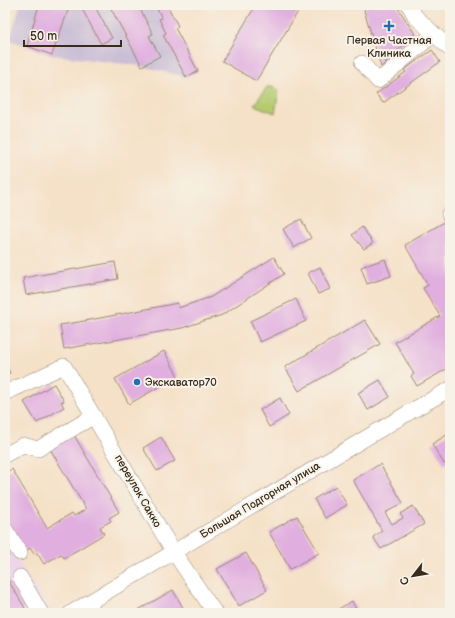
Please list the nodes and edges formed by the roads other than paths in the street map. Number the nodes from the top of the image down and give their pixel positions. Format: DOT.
graph roads {
  1 [pos="409,5"];
  2 [pos="434,34"];
  3 [pos="450,49"];
  4 [pos="362,63"];
  5 [pos="450,389"];
  6 [pos="5,394"];
  7 [pos="94,416"];
  8 [pos="5,455"];
  9 [pos="5,529"];
  10 [pos="174,551"];
  11 [pos="20,553"];
  12 [pos="20,577"];
  13 [pos="41,613"];
  14 [pos="71,613"];
  15 [pos="215,613"];
  1 -- 2 [label="street"];
  2 -- 3 [label="street"];
  2 -- 4 [label="street"];
  5 -- 10 [label="street, Большая Подгорная улица"];
  6 -- 7 [label="street, переулок Сакко"];
  7 -- 8 [label="street"];
  7 -- 10 [label="street, переулок Сакко"];
  9 -- 11 [label="street"];
  10 -- 14 [label="street, Большая Подгорная улица"];
  10 -- 15 [label="street, переулок Сакко"];
  12 -- 13 [label="street"];
}
